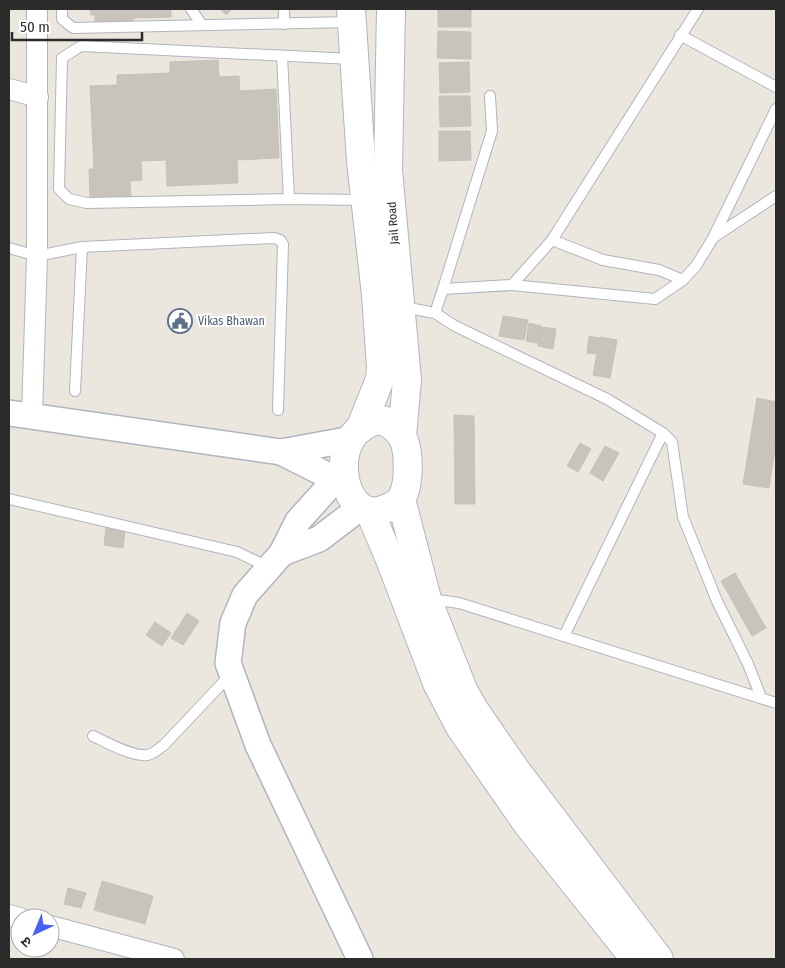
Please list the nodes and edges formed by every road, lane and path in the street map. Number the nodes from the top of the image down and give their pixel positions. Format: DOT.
graph roads {
  1 [pos="37,9"];
  2 [pos="62,9"];
  3 [pos="191,9"];
  4 [pos="284,9"];
  5 [pos="391,9"];
  6 [pos="698,9"];
  7 [pos="352,15"];
  8 [pos="284,24"];
  9 [pos="202,25"];
  10 [pos="680,36"];
  11 [pos="282,56"];
  12 [pos="354,59"];
  13 [pos="776,87"];
  14 [pos="9,89"];
  15 [pos="490,96"];
  16 [pos="38,97"];
  17 [pos="776,109"];
  18 [pos="776,196"];
  19 [pos="289,199"];
  20 [pos="365,200"];
  21 [pos="713,238"];
  22 [pos="552,240"];
  23 [pos="82,247"];
  24 [pos="9,248"];
  25 [pos="37,256"];
  26 [pos="683,280"];
  27 [pos="512,285"];
  28 [pos="443,289"];
  29 [pos="400,307"];
  30 [pos="435,313"];
  31 [pos="75,391"];
  32 [pos="278,410"];
  33 [pos="20,414"];
  34 [pos="663,432"];
  35 [pos="356,434"];
  36 [pos="402,436"];
  37 [pos="281,452"];
  38 [pos="341,478"];
  39 [pos="9,499"];
  40 [pos="401,499"];
  41 [pos="366,509"];
  42 [pos="275,560"];
  43 [pos="427,599"];
  44 [pos="564,636"];
  45 [pos="232,673"];
  46 [pos="761,697"];
  47 [pos="776,703"];
  48 [pos="92,736"];
  49 [pos="60,929"];
  50 [pos="174,959"];
  51 [pos="360,959"];
  52 [pos="635,959"];
  53 [pos="659,959"];
  1 -- 16 [label="street"];
  2 -- 9 [label="lane"];
  3 -- 9 [label="lane"];
  4 -- 8 [label="lane"];
  5 -- 29 [label="main road, Jail Road"];
  6 -- 10 [label="lane"];
  7 -- 8 [label="lane"];
  7 -- 12 [label="main road, Jail Road"];
  8 -- 9 [label="lane"];
  10 -- 13 [label="lane"];
  10 -- 22 [label="lane"];
  11 -- 12 [label="lane"];
  11 -- 19 [label="lane"];
  11 -- 19 [label="lane"];
  12 -- 20 [label="main road, Jail Road"];
  14 -- 16 [label="street"];
  15 -- 28 [label="lane"];
  16 -- 25 [label="street"];
  17 -- 21 [label="lane"];
  18 -- 21 [label="lane"];
  19 -- 20 [label="lane"];
  20 -- 35 [label="main road, Jail Road"];
  21 -- 26 [label="lane"];
  22 -- 26 [label="lane"];
  22 -- 27 [label="lane"];
  23 -- 25 [label="lane"];
  23 -- 31 [label="lane"];
  23 -- 32 [label="lane"];
  24 -- 25 [label="lane"];
  25 -- 33 [label="street"];
  26 -- 27 [label="lane"];
  27 -- 28 [label="lane"];
  28 -- 30 [label="lane"];
  29 -- 30 [label="lane"];
  29 -- 36 [label="main road, Jail Road"];
  30 -- 34 [label="lane"];
  33 -- 37 [label="street"];
  34 -- 44 [label="lane"];
  34 -- 46 [label="lane"];
  35 -- 36 [label="main road"];
  35 -- 37 [label="street"];
  35 -- 38 [label="main road"];
  36 -- 40 [label="main road"];
  37 -- 38 [label="street"];
  38 -- 41 [label="main road"];
  38 -- 42 [label="street"];
  39 -- 42 [label="lane"];
  40 -- 41 [label="main road"];
  40 -- 43 [label="main road"];
  41 -- 42 [label="street"];
  41 -- 52 [label="main road"];
  42 -- 45 [label="street"];
  43 -- 44 [label="lane"];
  43 -- 53 [label="main road"];
  44 -- 46 [label="lane"];
  45 -- 48 [label="lane"];
  45 -- 51 [label="street"];
  46 -- 47 [label="lane"];
  49 -- 50 [label="street"];
}
